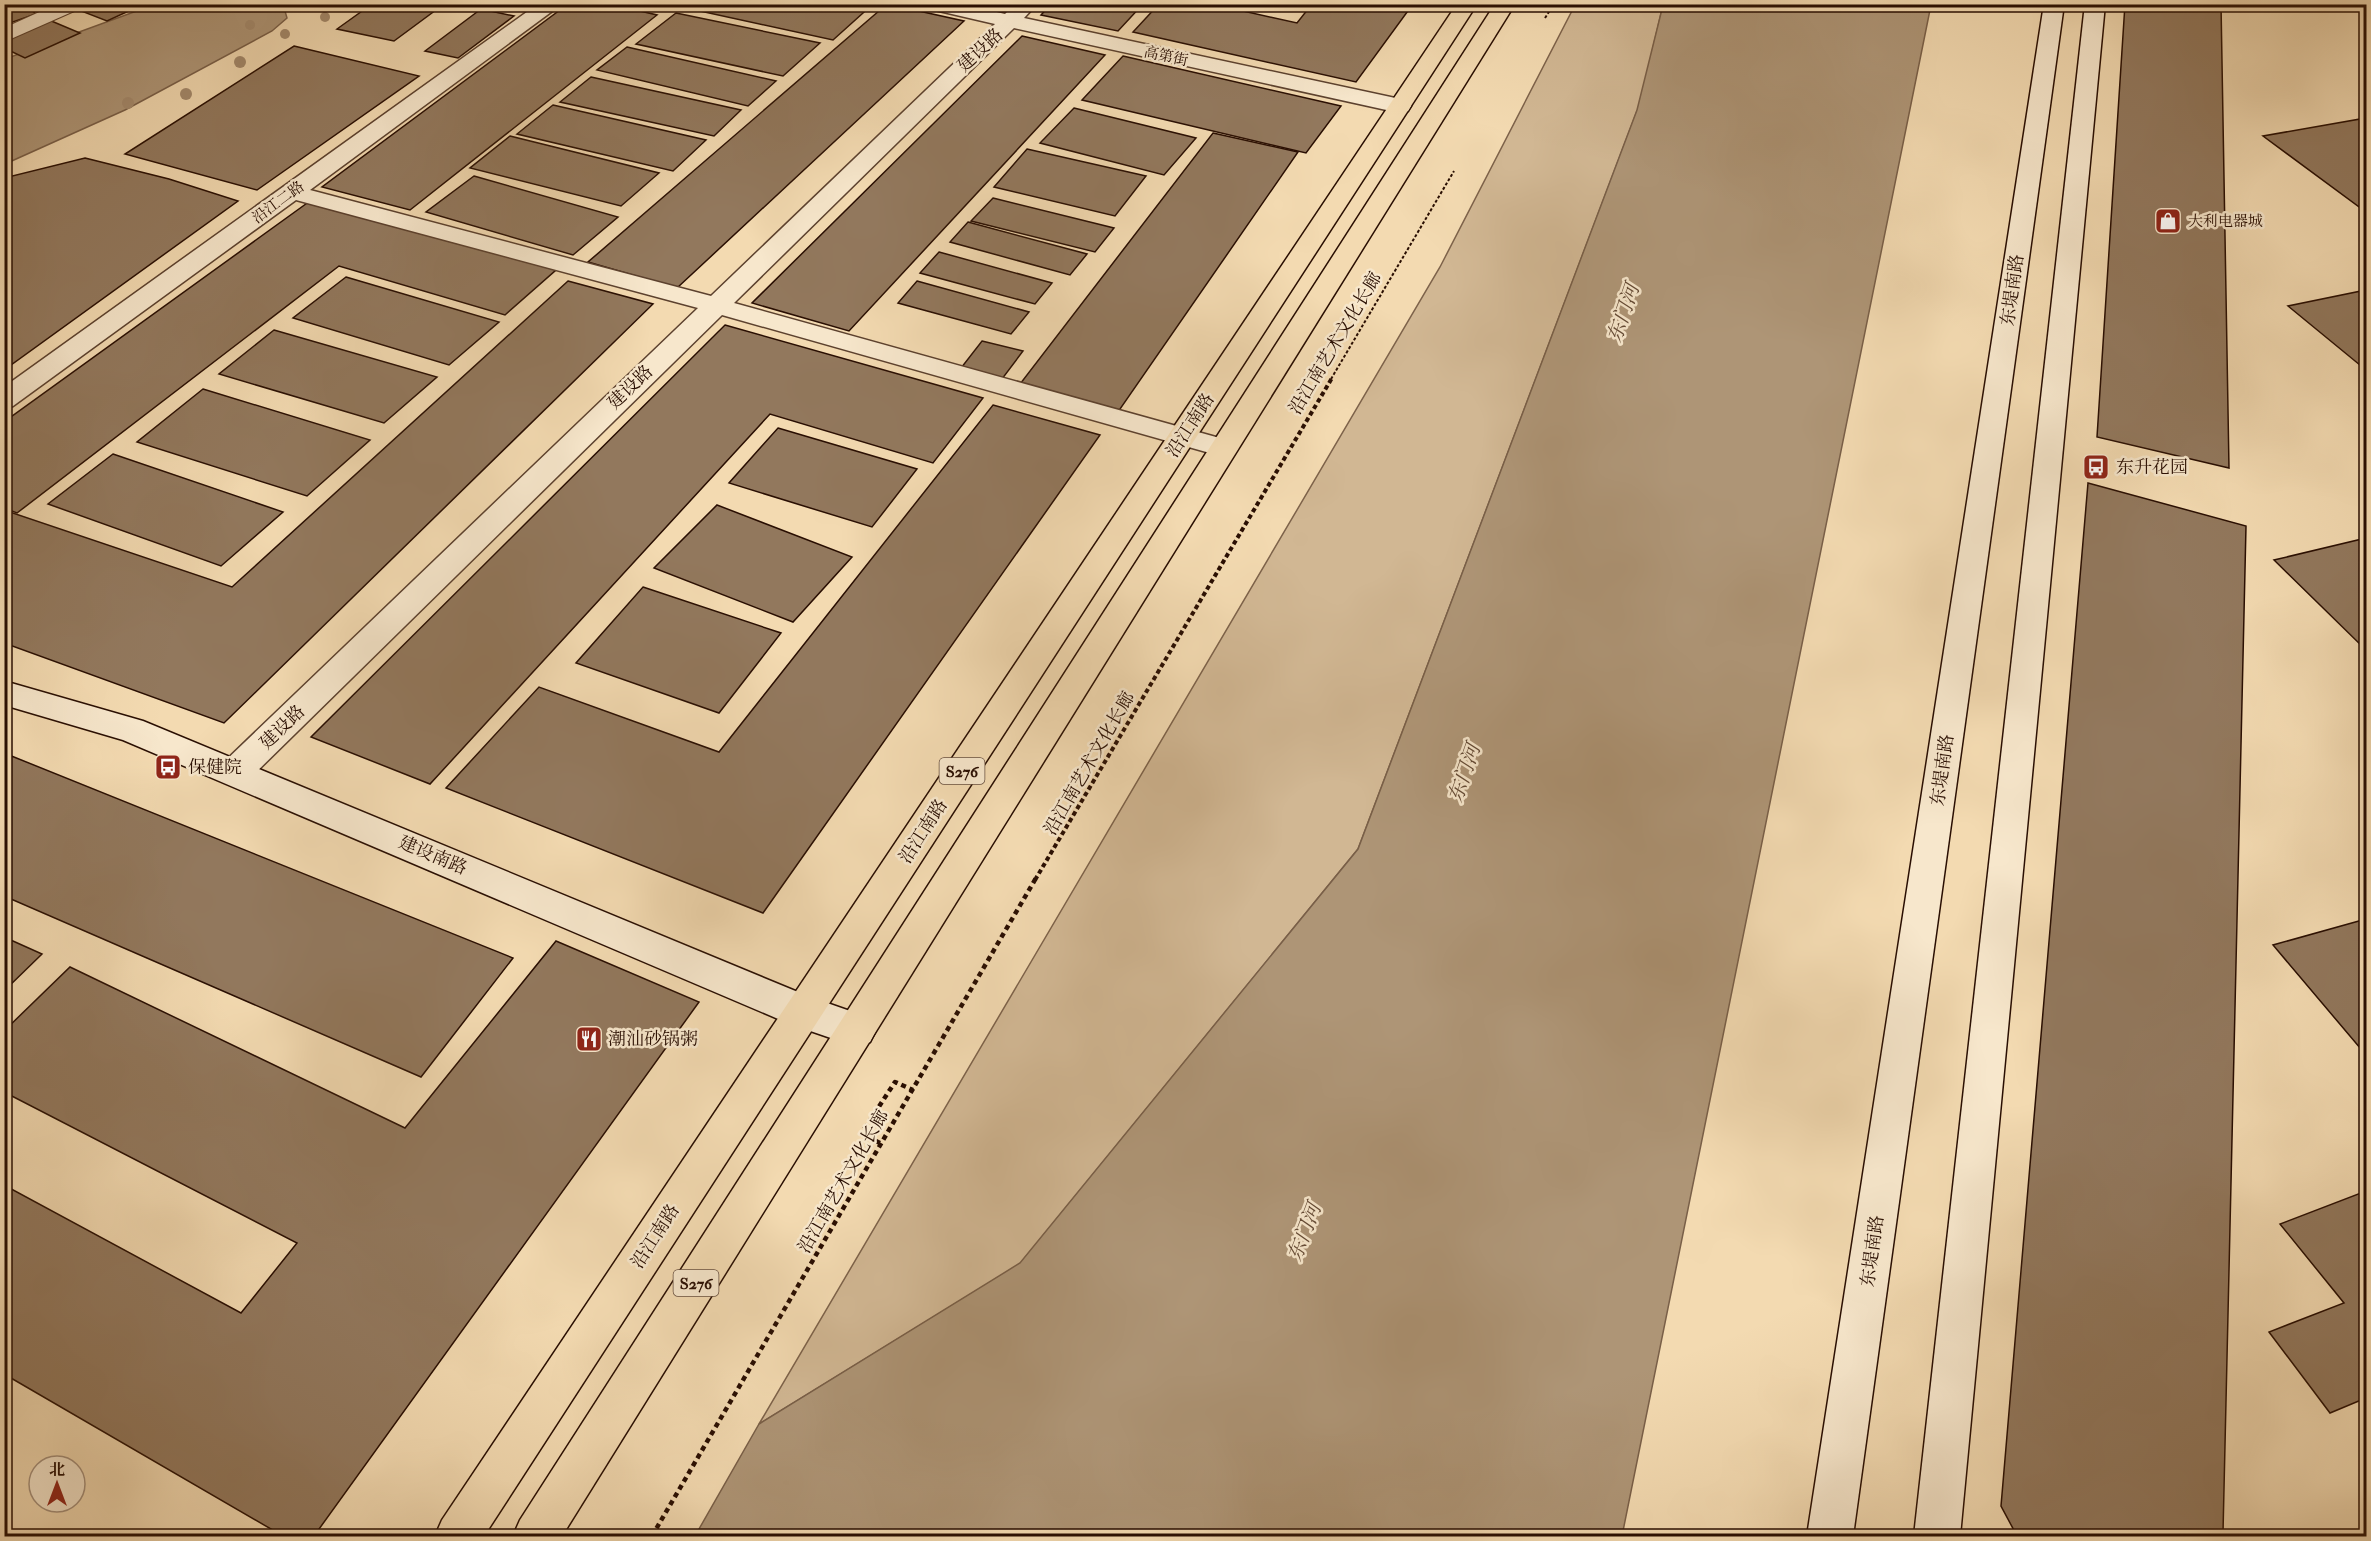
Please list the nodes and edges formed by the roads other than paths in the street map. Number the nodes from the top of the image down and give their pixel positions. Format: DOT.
graph roads {
  1 [pos="74,4"];
  2 [pos="552,4"];
  3 [pos="933,4"];
  4 [pos="1467,4"];
  5 [pos="1505,4"];
  6 [pos="2054,4"];
  7 [pos="2095,4"];
  8 [pos="1018,13"];
  9 [pos="4,36"];
  10 [pos="1400,106"];
  11 [pos="291,192"];
  12 [pos="715,305"];
  13 [pos="4,400"];
  14 [pos="1182,436"];
  15 [pos="1224,448"];
  16 [pos="4,693"];
  17 [pos="235,772"];
  18 [pos="803,1011"];
  19 [pos="857,1030"];
  20 [pos="458,1536"];
  21 [pos="536,1536"];
  22 [pos="1830,1536"];
  23 [pos="1937,1536"];
  1 -- 9 [label="lane"];
  2 -- 11 [label="street, 沿江二路"];
  3 -- 8 [label="street, 高第街"];
  4 -- 10 [label="main road, 沿江南路 / S276"];
  5 -- 15 [label="main road, S276"];
  6 -- 22 [label="street, 东堤南路"];
  7 -- 23 [label="street"];
  8 -- 10 [label="street, 高第街"];
  8 -- 12 [label="street, 建设路"];
  10 -- 14 [label="main road, 沿江南路 / S276"];
  11 -- 12 [label="street"];
  11 -- 13 [label="street, 沿江二路"];
  12 -- 14 [label="street"];
  12 -- 17 [label="street, 建设路"];
  14 -- 15 [label="street"];
  14 -- 18 [label="main road, 沿江南路 / S276"];
  15 -- 19 [label="main road, S276"];
  16 -- 17 [label="street, 建设南路"];
  17 -- 18 [label="street, 建设南路"];
  18 -- 19 [label="street, 建设南路"];
  18 -- 20 [label="main road, 沿江南路 / S276"];
  19 -- 21 [label="main road, S276"];
}
